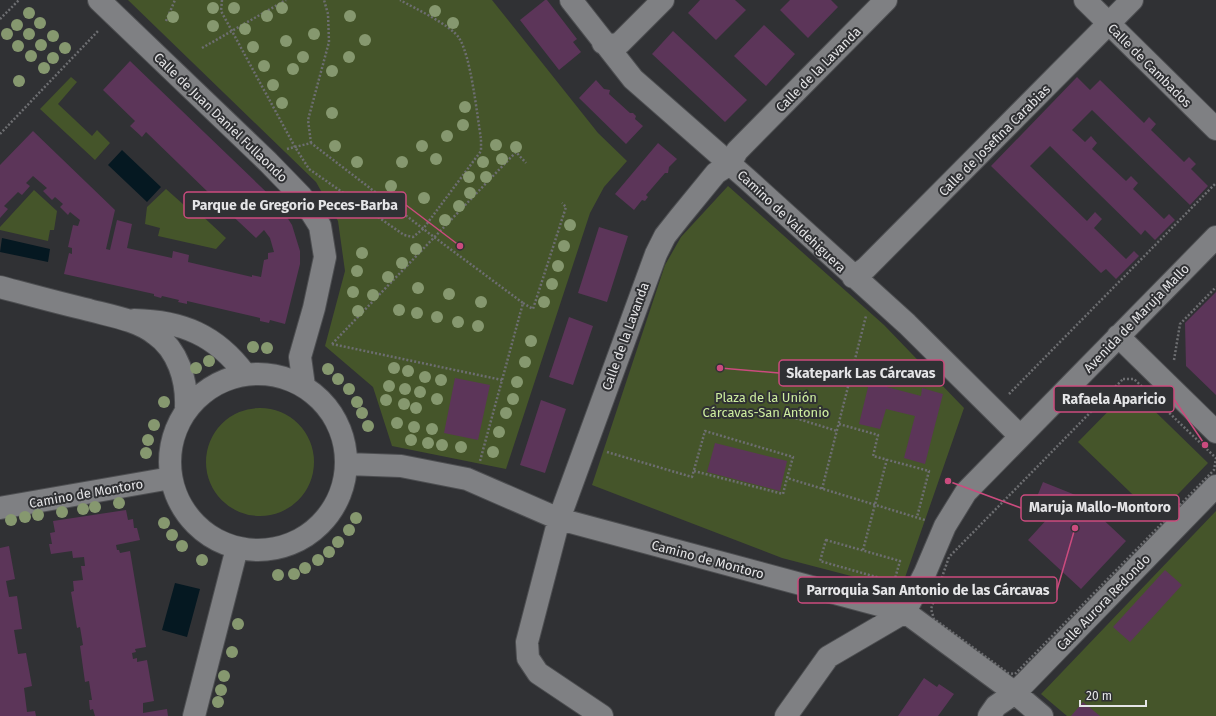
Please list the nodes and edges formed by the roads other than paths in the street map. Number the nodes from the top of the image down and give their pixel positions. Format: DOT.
graph roads {
  1 [pos="570,0"];
  2 [pos="663,0"];
  3 [pos="886,0"];
  4 [pos="1085,0"];
  5 [pos="1132,0"];
  6 [pos="106,7"];
  7 [pos="1109,24"];
  8 [pos="603,43"];
  9 [pos="1216,130"];
  10 [pos="730,164"];
  11 [pos="1216,237"];
  12 [pos="853,277"];
  13 [pos="0,287"];
  14 [pos="125,320"];
  15 [pos="1118,336"];
  16 [pos="245,374"];
  17 [pos="304,386"];
  18 [pos="186,407"];
  19 [pos="1216,432"];
  20 [pos="1020,436"];
  21 [pos="347,464"];
  22 [pos="171,478"];
  23 [pos="1216,486"];
  24 [pos="0,508"];
  25 [pos="559,519"];
  26 [pos="237,548"];
  27 [pos="905,612"];
  28 [pos="1015,693"];
  29 [pos="194,716"];
  30 [pos="602,716"];
  31 [pos="786,716"];
  32 [pos="989,716"];
  33 [pos="1042,716"];
  1 -- 8 [label="street, Camino de Valdehiguera"];
  2 -- 8 [label="street"];
  3 -- 10 [label="street, Calle de la Lavanda"];
  4 -- 7 [label="street, Calle de Cambados"];
  5 -- 7 [label="street, Calle de Josefina Carabias"];
  6 -- 17 [label="street, Calle de Juan Daniel Fullaondo"];
  7 -- 9 [label="street, Calle de Cambados"];
  7 -- 12 [label="street, Calle de Josefina Carabias"];
  8 -- 10 [label="street, Camino de Valdehiguera"];
  10 -- 12 [label="street, Camino de Valdehiguera"];
  10 -- 25 [label="street, Calle de la Lavanda"];
  11 -- 15 [label="street, Avenida de Maruja Mallo"];
  12 -- 20 [label="street, Camino de Valdehiguera"];
  13 -- 14 [label="street"];
  14 -- 16 [label="street"];
  14 -- 18 [label="street"];
  15 -- 19 [label="street"];
  15 -- 20 [label="street, Avenida de Maruja Mallo"];
  16 -- 17 [label="street"];
  16 -- 18 [label="street"];
  17 -- 21 [label="street"];
  18 -- 22 [label="street"];
  20 -- 27 [label="street, Avenida de Maruja Mallo"];
  21 -- 25 [label="street, Camino de Montoro"];
  21 -- 26 [label="street"];
  22 -- 24 [label="street, Camino de Montoro"];
  22 -- 26 [label="street"];
  23 -- 28 [label="street, Calle Aurora Redondo"];
  25 -- 27 [label="street, Camino de Montoro"];
  25 -- 30 [label="street, Calle de la Lavanda"];
  26 -- 29 [label="street"];
  27 -- 28 [label="street, Camino de Montoro"];
  27 -- 31 [label="street"];
  28 -- 32 [label="street, Calle Aurora Redondo"];
  28 -- 33 [label="street, Camino de Montoro"];
}
